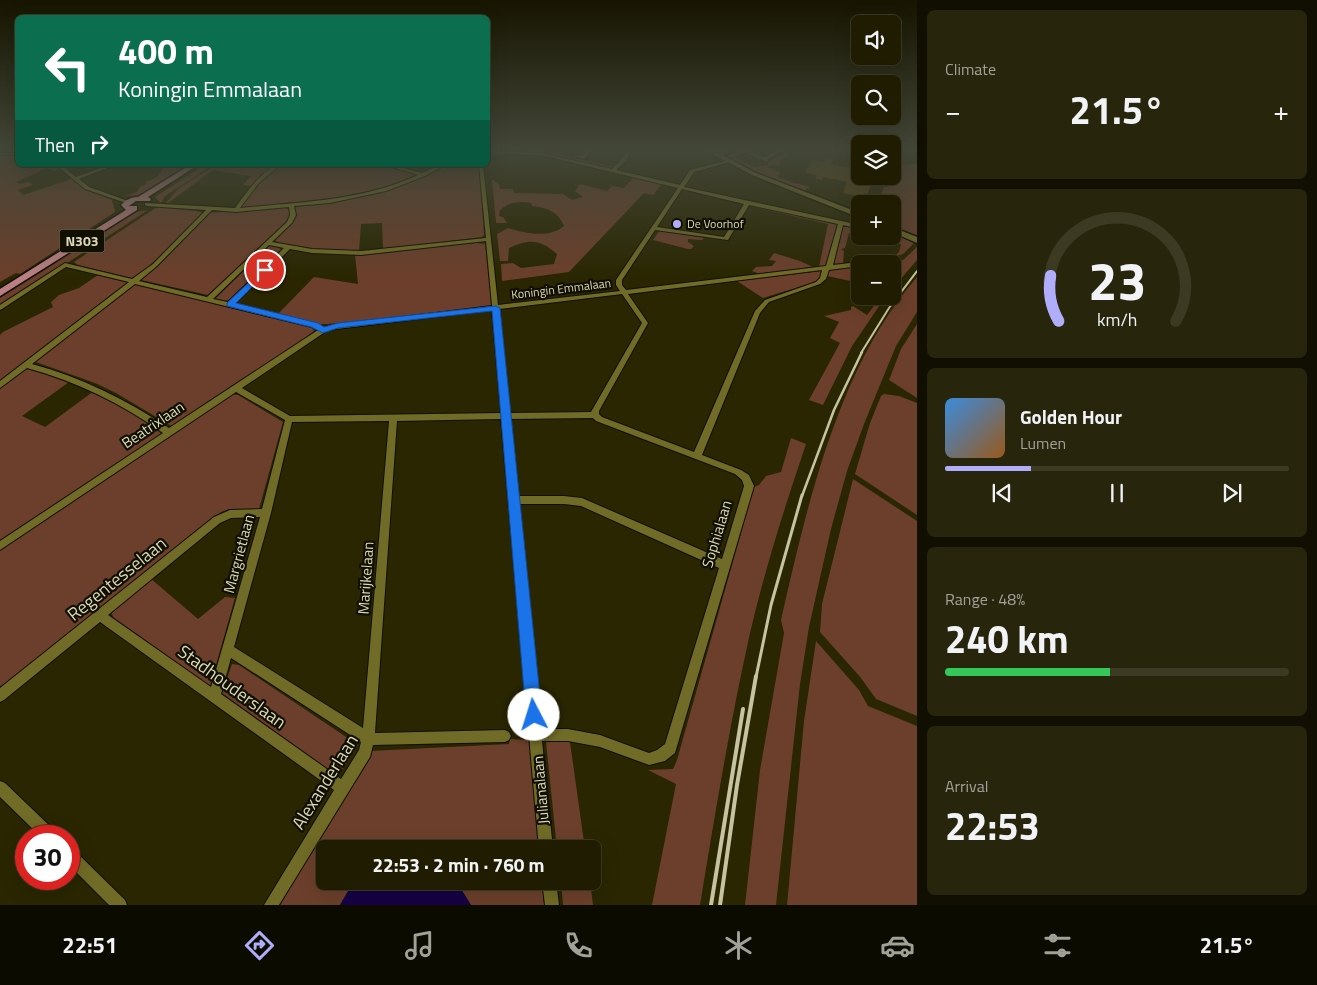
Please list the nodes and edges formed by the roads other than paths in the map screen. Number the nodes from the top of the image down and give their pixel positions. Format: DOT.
graph roads {
  1 [pos="98,192"];
  2 [pos="157,192"];
  3 [pos="249,192"];
  4 [pos="375,192"];
  5 [pos="483,192"];
  6 [pos="678,192"];
  7 [pos="703,192"];
  8 [pos="801,192"];
  9 [pos="145,200"];
  10 [pos="747,203"];
  11 [pos="291,205"];
  12 [pos="130,206"];
  13 [pos="210,209"];
  14 [pos="236,210"];
  15 [pos="851,212"];
  16 [pos="841,223"];
  17 [pos="851,225"];
  18 [pos="654,228"];
  19 [pos="901,233"];
  20 [pos="489,239"];
  21 [pos="917,240"];
  22 [pos="268,243"];
  23 [pos="289,246"];
  24 [pos="851,265"];
  25 [pos="827,268"];
  26 [pos="136,280"];
  27 [pos="0,291"];
  28 [pos="624,292"];
  29 [pos="208,299"];
  30 [pos="230,304"];
  31 [pos="0,308"];
  32 [pos="496,308"];
  33 [pos="323,330"];
  34 [pos="26,365"];
  35 [pos="0,385"];
  36 [pos="236,388"];
  37 [pos="595,415"];
  38 [pos="506,418"];
  39 [pos="289,419"];
  40 [pos="393,419"];
  41 [pos="170,432"];
  42 [pos="697,455"];
  43 [pos="514,500"];
  44 [pos="266,513"];
  45 [pos="0,546"];
  46 [pos="724,565"];
  47 [pos="101,616"];
  48 [pos="228,650"];
  49 [pos="0,696"];
  50 [pos="214,696"];
  51 [pos="536,735"];
  52 [pos="505,736"];
  53 [pos="368,739"];
  54 [pos="0,788"];
  55 [pos="342,788"];
  56 [pos="39,825"];
  57 [pos="545,840"];
  58 [pos="80,866"];
  59 [pos="550,890"];
  60 [pos="120,905"];
  61 [pos="272,905"];
  62 [pos="552,905"];
  1 -- 12 [label="street"];
  2 -- 9 [label="main road, N303"];
  3 -- 14 [label="street"];
  4 -- 11 [label="street"];
  5 -- 20 [label="street, Julianalaan"];
  6 -- 18 [label="street"];
  7 -- 10 [label="street"];
  8 -- 15 [label="main road"];
  9 -- 12 [label="main road, N303"];
  9 -- 13 [label="street"];
  10 -- 16 [label="street"];
  10 -- 18 [label="street"];
  11 -- 14 [label="street"];
  11 -- 22 [label="street"];
  12 -- 27 [label="main road, N303"];
  13 -- 14 [label="street"];
  13 -- 26 [label="street"];
  16 -- 17 [label="street"];
  16 -- 25 [label="street"];
  18 -- 28 [label="street"];
  19 -- 21 [label="main road"];
  20 -- 23 [label="street"];
  20 -- 32 [label="street, Julianalaan"];
  22 -- 23 [label="street"];
  22 -- 29 [label="street"];
  23 -- 30 [label="street"];
  24 -- 25 [label="street, Koningin Emmalaan"];
  25 -- 28 [label="street, Koningin Emmalaan"];
  25 -- 42 [label="street"];
  26 -- 29 [label="street"];
  26 -- 31 [label="street"];
  26 -- 34 [label="street"];
  28 -- 32 [label="street, Koningin Emmalaan"];
  28 -- 37 [label="street"];
  29 -- 30 [label="street"];
  30 -- 33 [label="street"];
  32 -- 33 [label="street, Koningin Emmalaan"];
  32 -- 38 [label="street, Julianalaan"];
  33 -- 36 [label="street, Beatrixlaan"];
  34 -- 35 [label="street"];
  34 -- 41 [label="street"];
  36 -- 39 [label="street"];
  36 -- 41 [label="street, Beatrixlaan"];
  37 -- 38 [label="street"];
  37 -- 42 [label="street"];
  38 -- 40 [label="street"];
  38 -- 43 [label="street, Julianalaan"];
  39 -- 40 [label="street"];
  39 -- 44 [label="street, Margrietlaan"];
  40 -- 53 [label="street, Marijkelaan"];
  41 -- 45 [label="street, Beatrixlaan"];
  42 -- 46 [label="street, Sophialaan"];
  43 -- 46 [label="street"];
  43 -- 51 [label="street, Julianalaan"];
  44 -- 47 [label="street, Regentesselaan"];
  44 -- 48 [label="street, Margrietlaan"];
  46 -- 51 [label="street, Sophialaan"];
  47 -- 49 [label="street, Regentesselaan"];
  47 -- 50 [label="street, Stadhouderslaan"];
  48 -- 50 [label="street, Margrietlaan"];
  48 -- 53 [label="street, Stadhouderslaan"];
  50 -- 55 [label="street, Stadhouderslaan"];
  51 -- 57 [label="street, Julianalaan"];
  52 -- 53 [label="street, Alexanderlaan"];
  53 -- 55 [label="street, Alexanderlaan"];
  54 -- 56 [label="street"];
  55 -- 61 [label="street, Alexanderlaan"];
  58 -- 60 [label="street"];
  59 -- 62 [label="street"];
}
